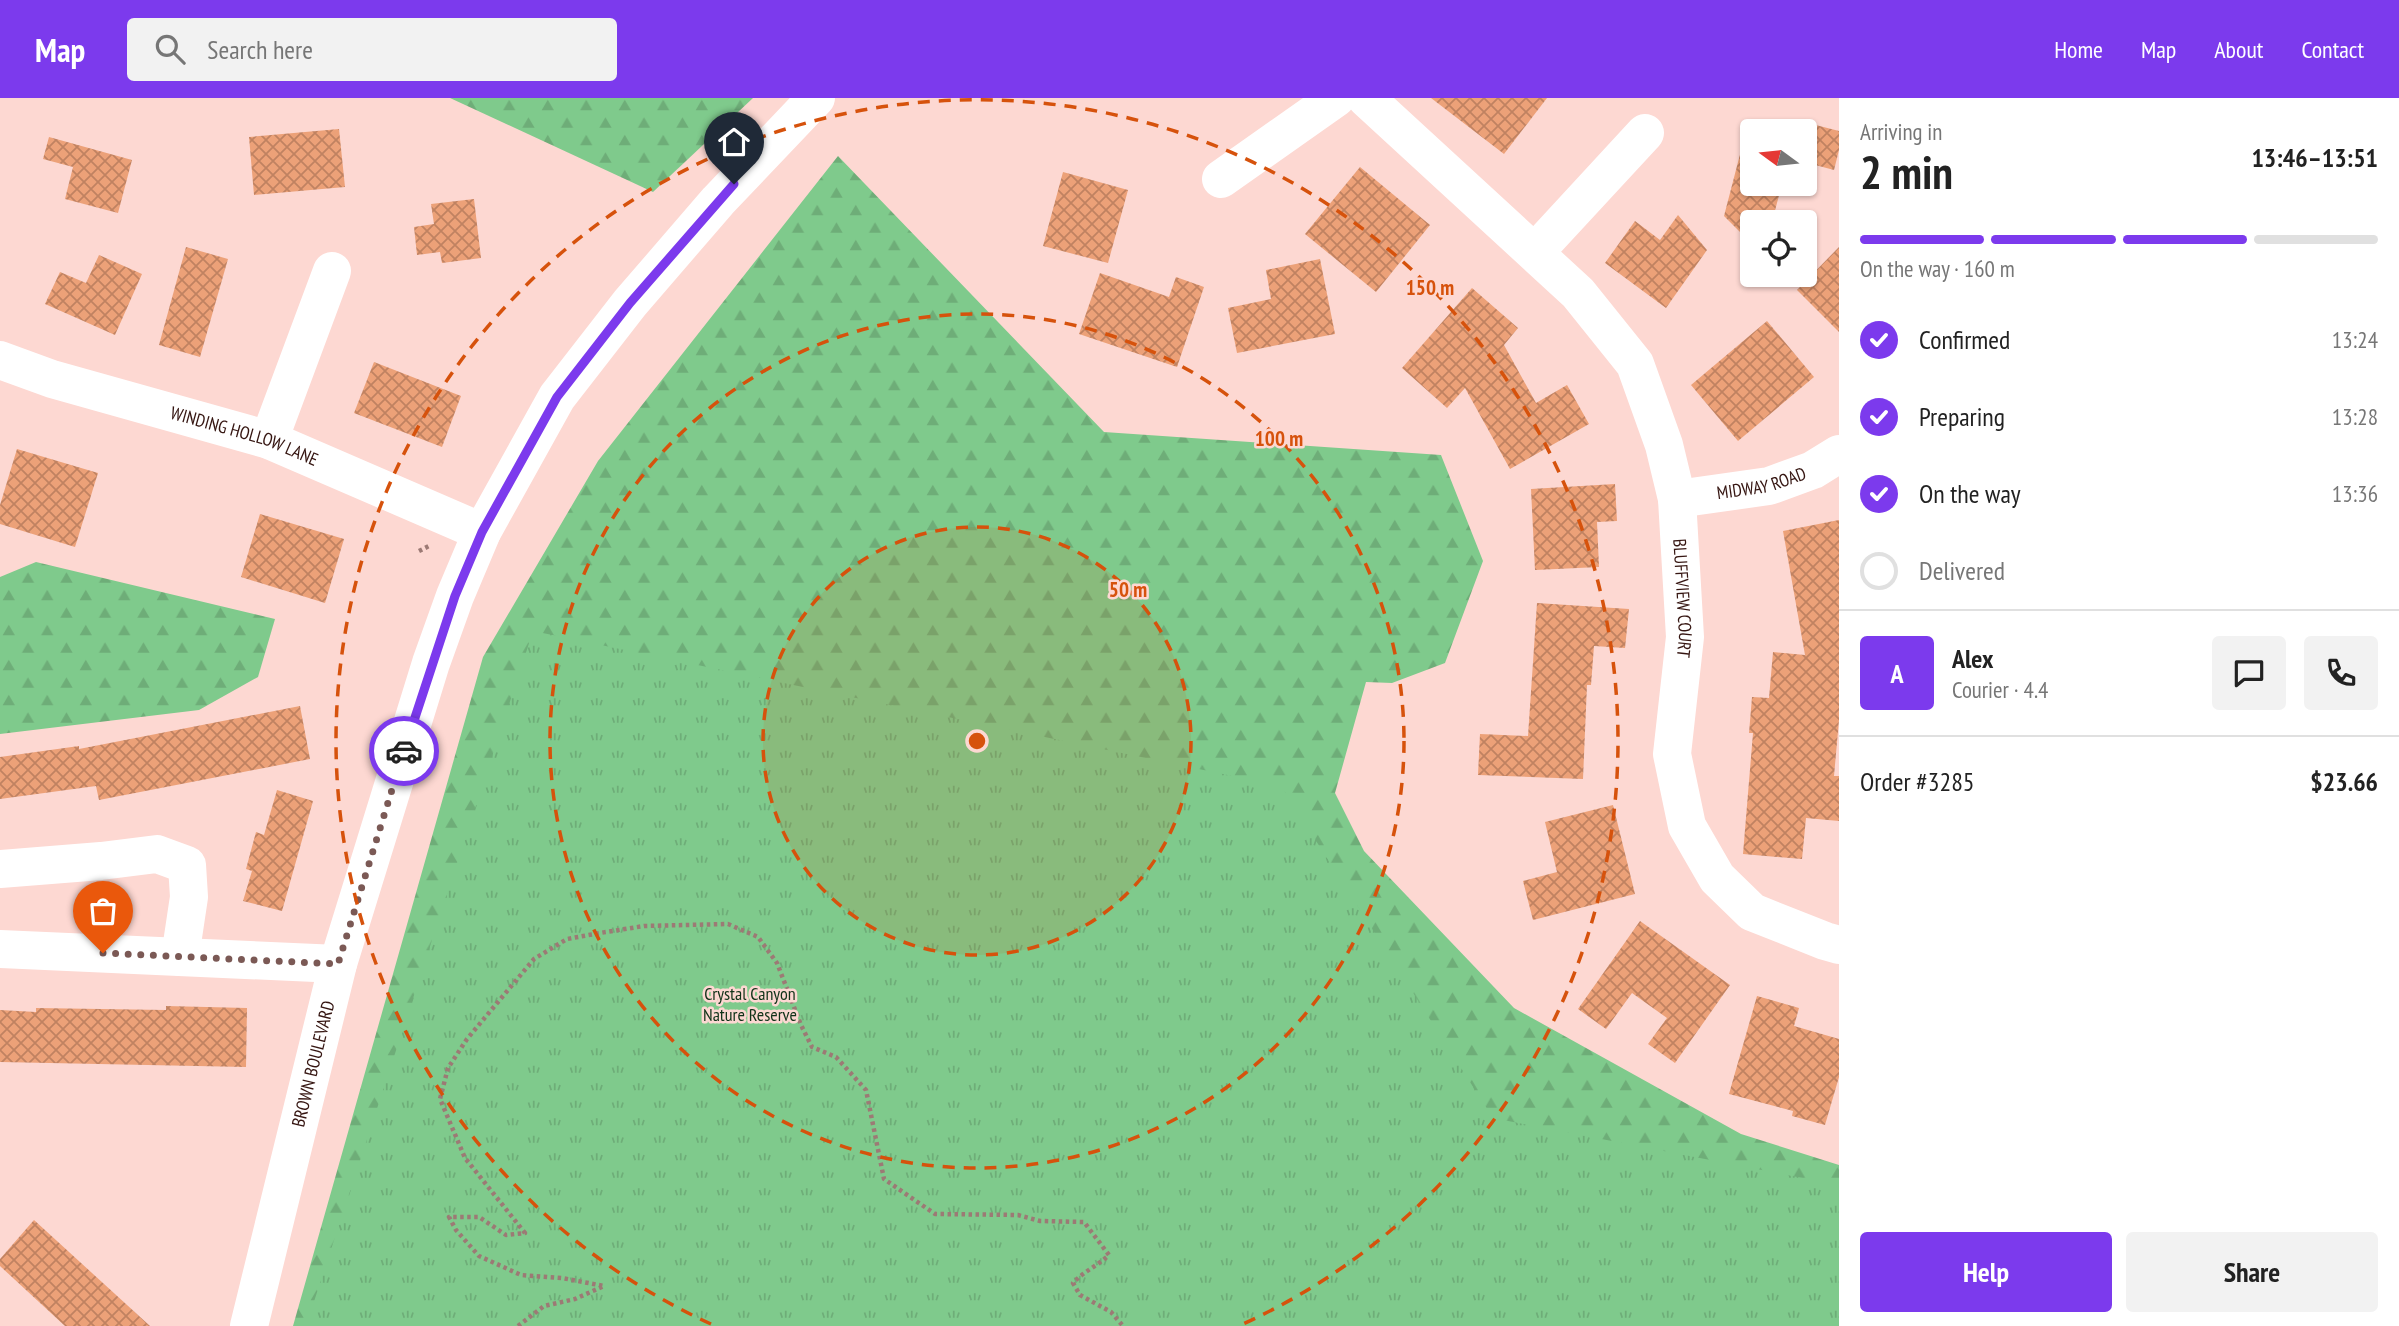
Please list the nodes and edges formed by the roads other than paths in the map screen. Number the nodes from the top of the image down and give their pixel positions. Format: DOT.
graph roads {
  1 [pos="816,98"];
  2 [pos="1336,98"];
  3 [pos="1366,98"];
  4 [pos="1644,133"];
  5 [pos="1221,179"];
  6 [pos="1535,252"];
  7 [pos="332,271"];
  8 [pos="0,360"];
  9 [pos="269,440"];
  10 [pos="1839,454"];
  11 [pos="1677,499"];
  12 [pos="482,532"];
  13 [pos="0,869"];
  14 [pos="1839,945"];
  15 [pos="0,949"];
  16 [pos="180,957"];
  17 [pos="338,964"];
  18 [pos="249,1326"];
  1 -- 12 [label="street, BROWN BOULEVARD"];
  2 -- 5 [label="street"];
  3 -- 6 [label="street, BLUFFVIEW COURT"];
  4 -- 6 [label="street"];
  6 -- 11 [label="street, BLUFFVIEW COURT"];
  7 -- 9 [label="street"];
  8 -- 9 [label="street, WINDING HOLLOW LANE"];
  9 -- 12 [label="street, WINDING HOLLOW LANE"];
  10 -- 11 [label="street, MIDWAY ROAD"];
  11 -- 14 [label="street, BLUFFVIEW COURT"];
  12 -- 17 [label="street, BROWN BOULEVARD"];
  13 -- 16 [label="street"];
  15 -- 16 [label="street"];
  16 -- 17 [label="street"];
  17 -- 18 [label="street, BROWN BOULEVARD"];
}
